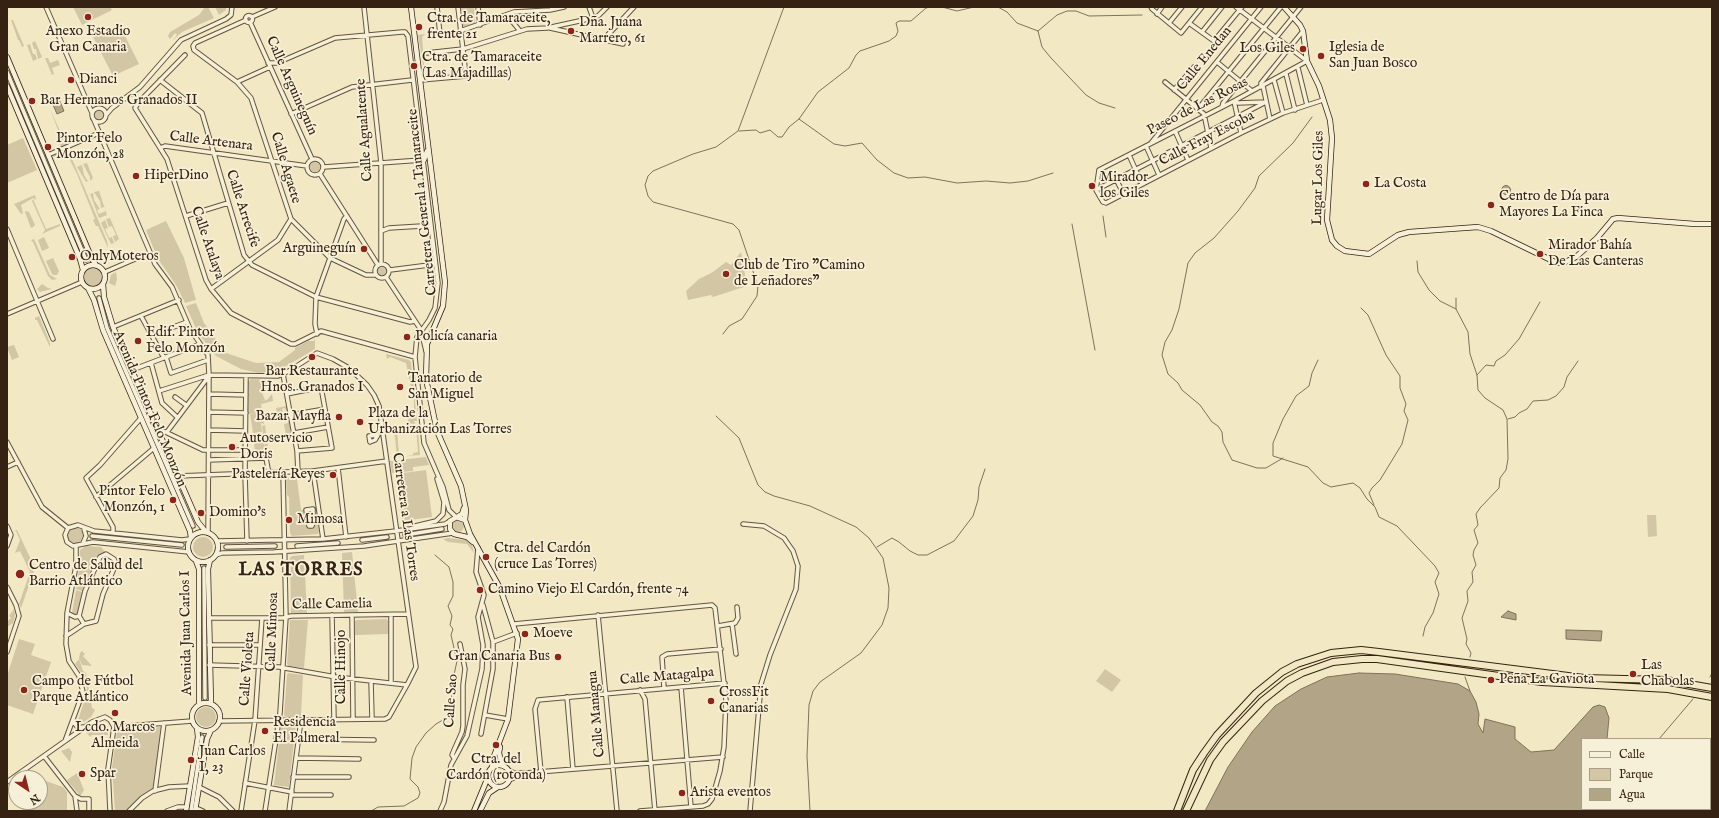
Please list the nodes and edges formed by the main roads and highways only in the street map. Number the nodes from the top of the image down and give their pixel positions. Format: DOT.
graph roads {
  1 [pos="1712,688"];
  2 [pos="1712,697"];
  3 [pos="1177,811"];
  4 [pos="1186,811"];
  1 -- 3 [label="highway"];
  2 -- 4 [label="highway"];
}
